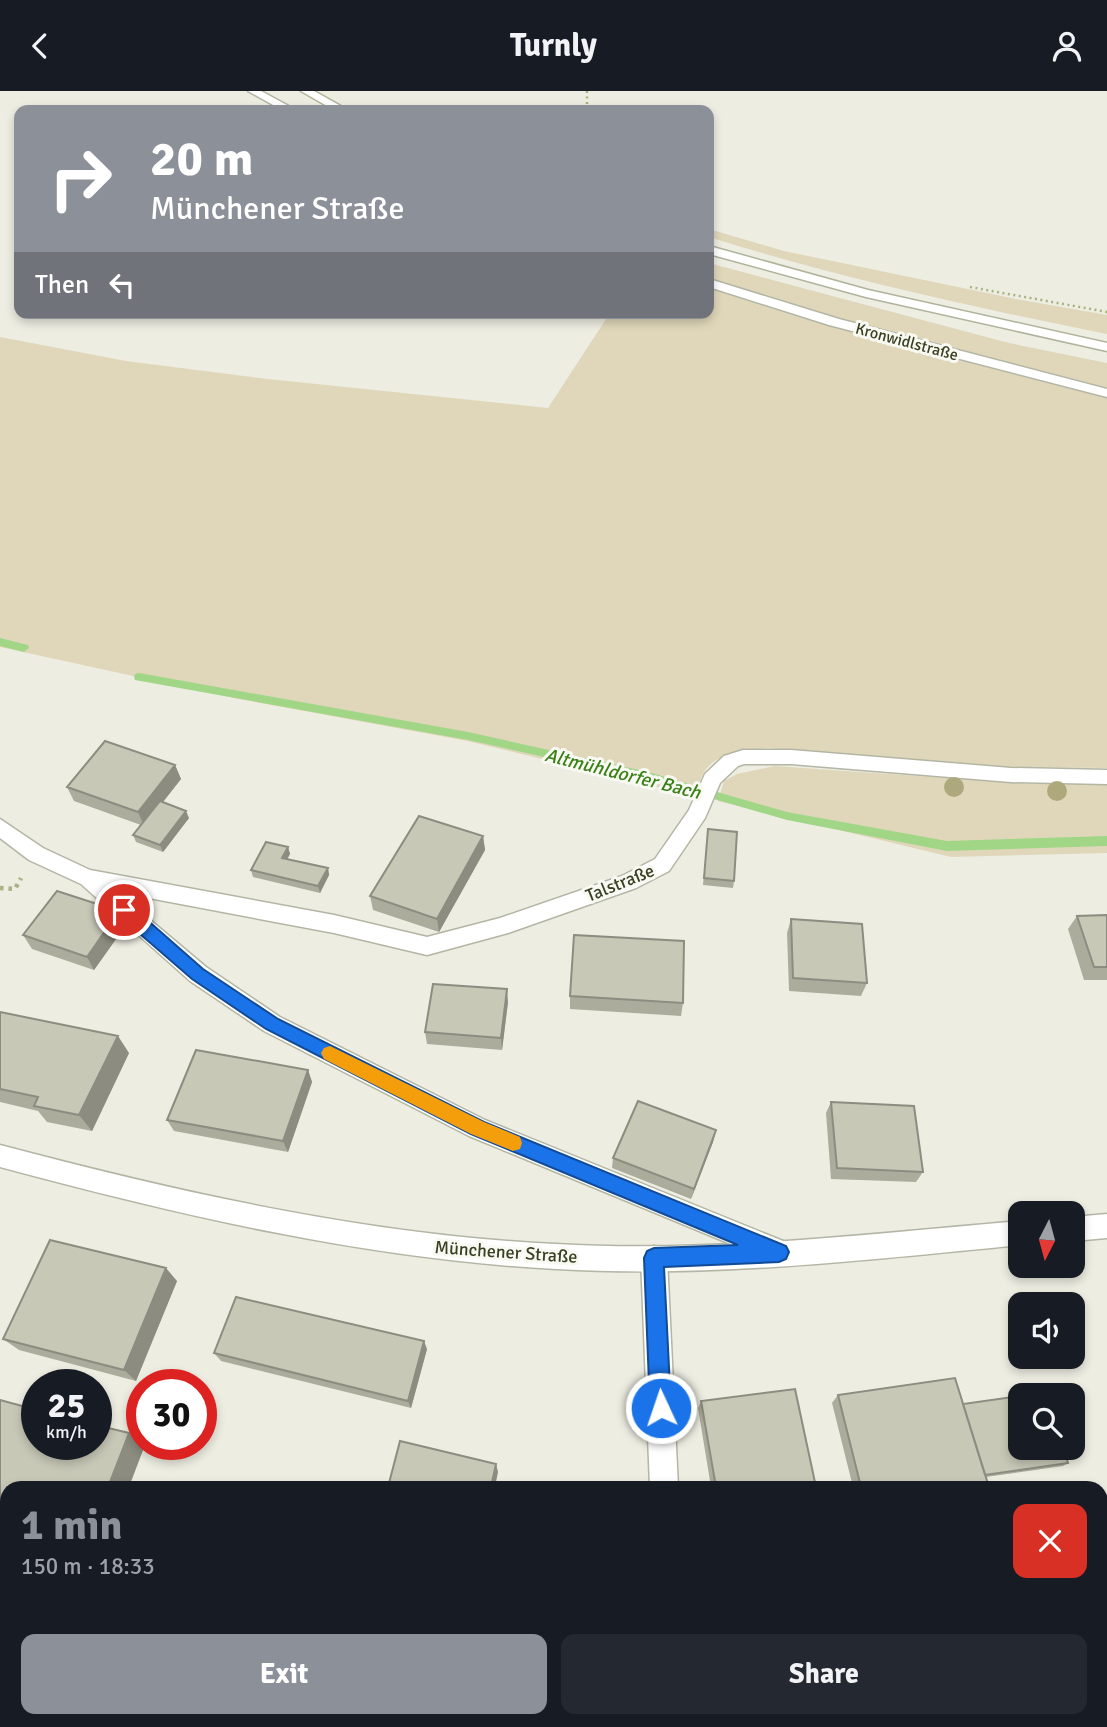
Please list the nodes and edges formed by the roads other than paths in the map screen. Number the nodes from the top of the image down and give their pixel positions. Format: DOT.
graph roads {
  1 [pos="254,91"];
  2 [pos="306,91"];
  3 [pos="280,105"];
  4 [pos="333,105"];
  5 [pos="714,251"];
  6 [pos="714,285"];
  7 [pos="1107,347"];
  8 [pos="1107,393"];
  9 [pos="1107,777"];
  10 [pos="0,827"];
  11 [pos="87,878"];
  12 [pos="0,1156"];
  13 [pos="1107,1226"];
  14 [pos="1085,1228"];
  15 [pos="1008,1234"];
  16 [pos="779,1252"];
  17 [pos="654,1258"];
  18 [pos="664,1481"];
  1 -- 3 [label="street"];
  2 -- 4 [label="street"];
  5 -- 7 [label="street"];
  6 -- 8 [label="street, Kronwidlstraße"];
  9 -- 11 [label="street, Talstraße"];
  10 -- 11 [label="street, Talstraße"];
  11 -- 16 [label="street, Talstraße"];
  12 -- 17 [label="street, Münchener Straße"];
  13 -- 14 [label="street"];
  15 -- 16 [label="street, Münchener Straße"];
  16 -- 17 [label="street, Münchener Straße"];
  17 -- 18 [label="street"];
}
